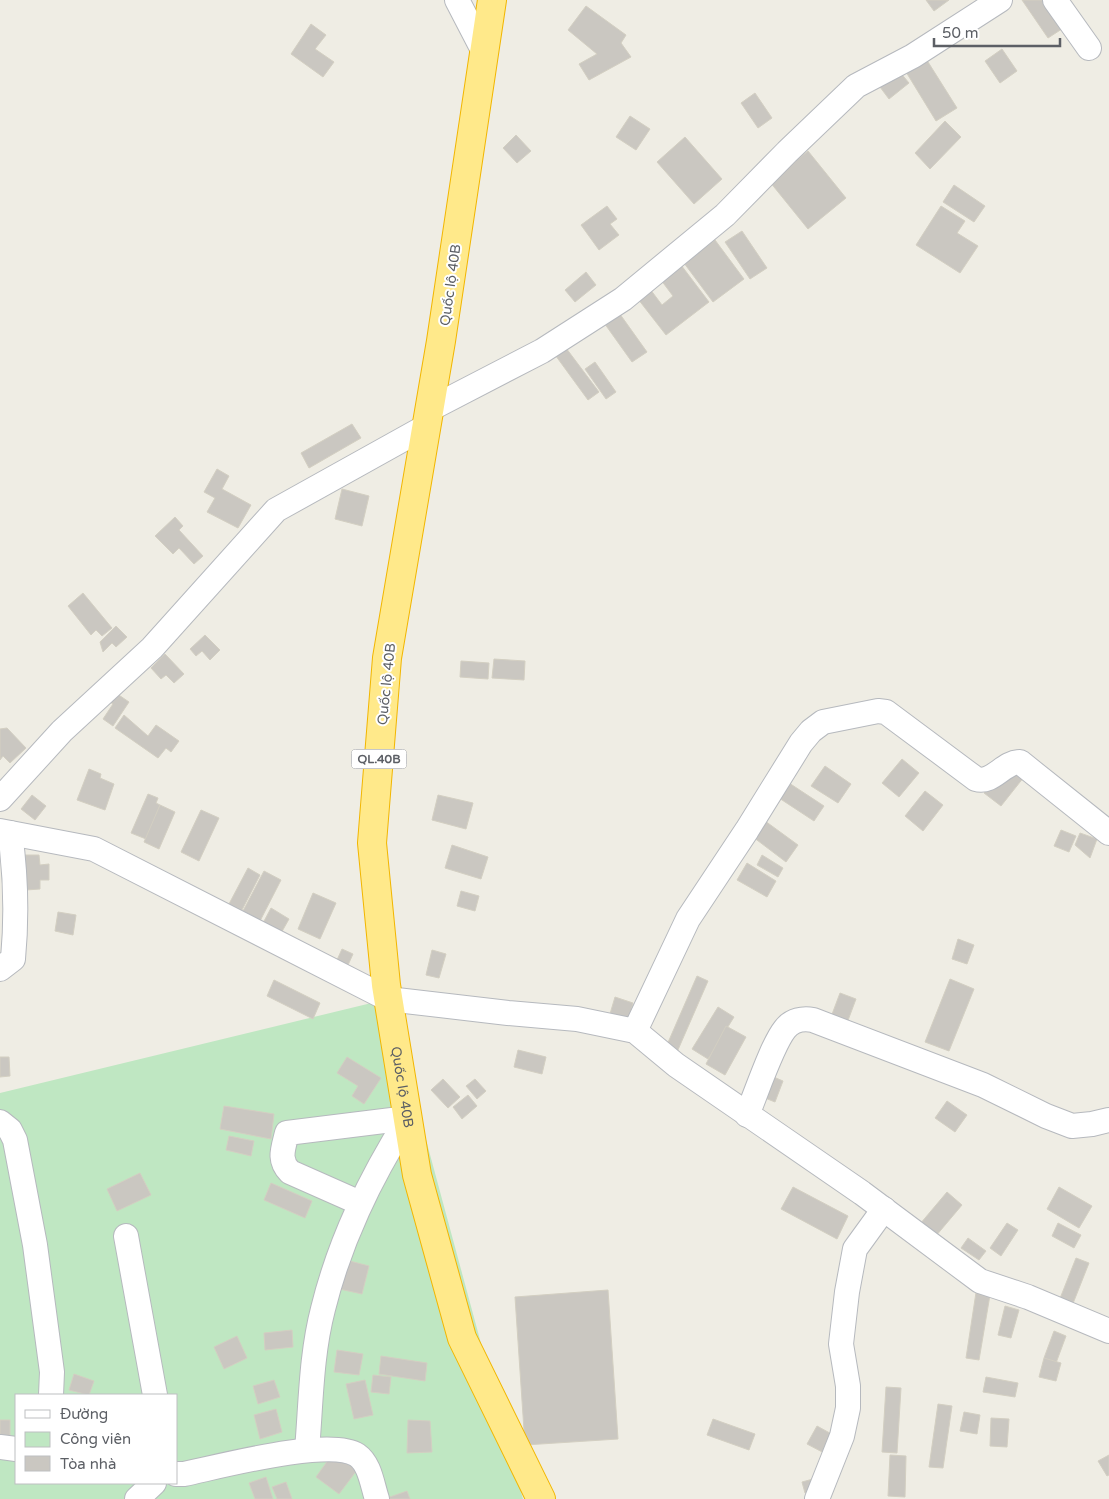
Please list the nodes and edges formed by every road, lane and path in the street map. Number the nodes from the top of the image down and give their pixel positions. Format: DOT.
graph roads {
  1 [pos="457,0"];
  2 [pos="492,0"];
  3 [pos="1000,0"];
  4 [pos="1055,0"];
  5 [pos="1089,48"];
  6 [pos="484,52"];
  7 [pos="428,418"];
  8 [pos="0,799"];
  9 [pos="5,832"];
  10 [pos="1109,834"];
  11 [pos="0,969"];
  12 [pos="388,999"];
  13 [pos="635,1031"];
  14 [pos="748,1115"];
  15 [pos="408,1118"];
  16 [pos="1109,1120"];
  17 [pos="0,1122"];
  18 [pos="360,1203"];
  19 [pos="884,1209"];
  20 [pos="126,1236"];
  21 [pos="1109,1331"];
  22 [pos="51,1394"];
  23 [pos="155,1394"];
  24 [pos="0,1447"];
  25 [pos="15,1449"];
  26 [pos="307,1450"];
  27 [pos="178,1474"];
  28 [pos="153,1484"];
  29 [pos="137,1499"];
  30 [pos="377,1499"];
  31 [pos="541,1499"];
  32 [pos="817,1499"];
  1 -- 6 [label="street"];
  2 -- 6 [label="highway, Quốc lộ 40B / QL.40B"];
  3 -- 7 [label="street"];
  4 -- 5 [label="street"];
  6 -- 7 [label="highway, Quốc lộ 40B / QL.40B"];
  7 -- 8 [label="street"];
  7 -- 12 [label="highway, Quốc lộ 40B / QL.40B"];
  9 -- 11 [label="street"];
  9 -- 12 [label="street"];
  10 -- 13 [label="street"];
  12 -- 13 [label="street"];
  12 -- 15 [label="highway, Quốc lộ 40B / QL.40B"];
  13 -- 14 [label="street"];
  14 -- 16 [label="street"];
  14 -- 19 [label="street"];
  15 -- 18 [label="street"];
  15 -- 18 [label="street"];
  15 -- 31 [label="highway, Quốc lộ 40B / QL.40B"];
  17 -- 22 [label="street"];
  18 -- 26 [label="street"];
  19 -- 21 [label="street"];
  19 -- 32 [label="street"];
  20 -- 23 [label="street"];
  24 -- 25 [label="street"];
  26 -- 27 [label="street"];
  26 -- 30 [label="street"];
  28 -- 29 [label="street"];
}
